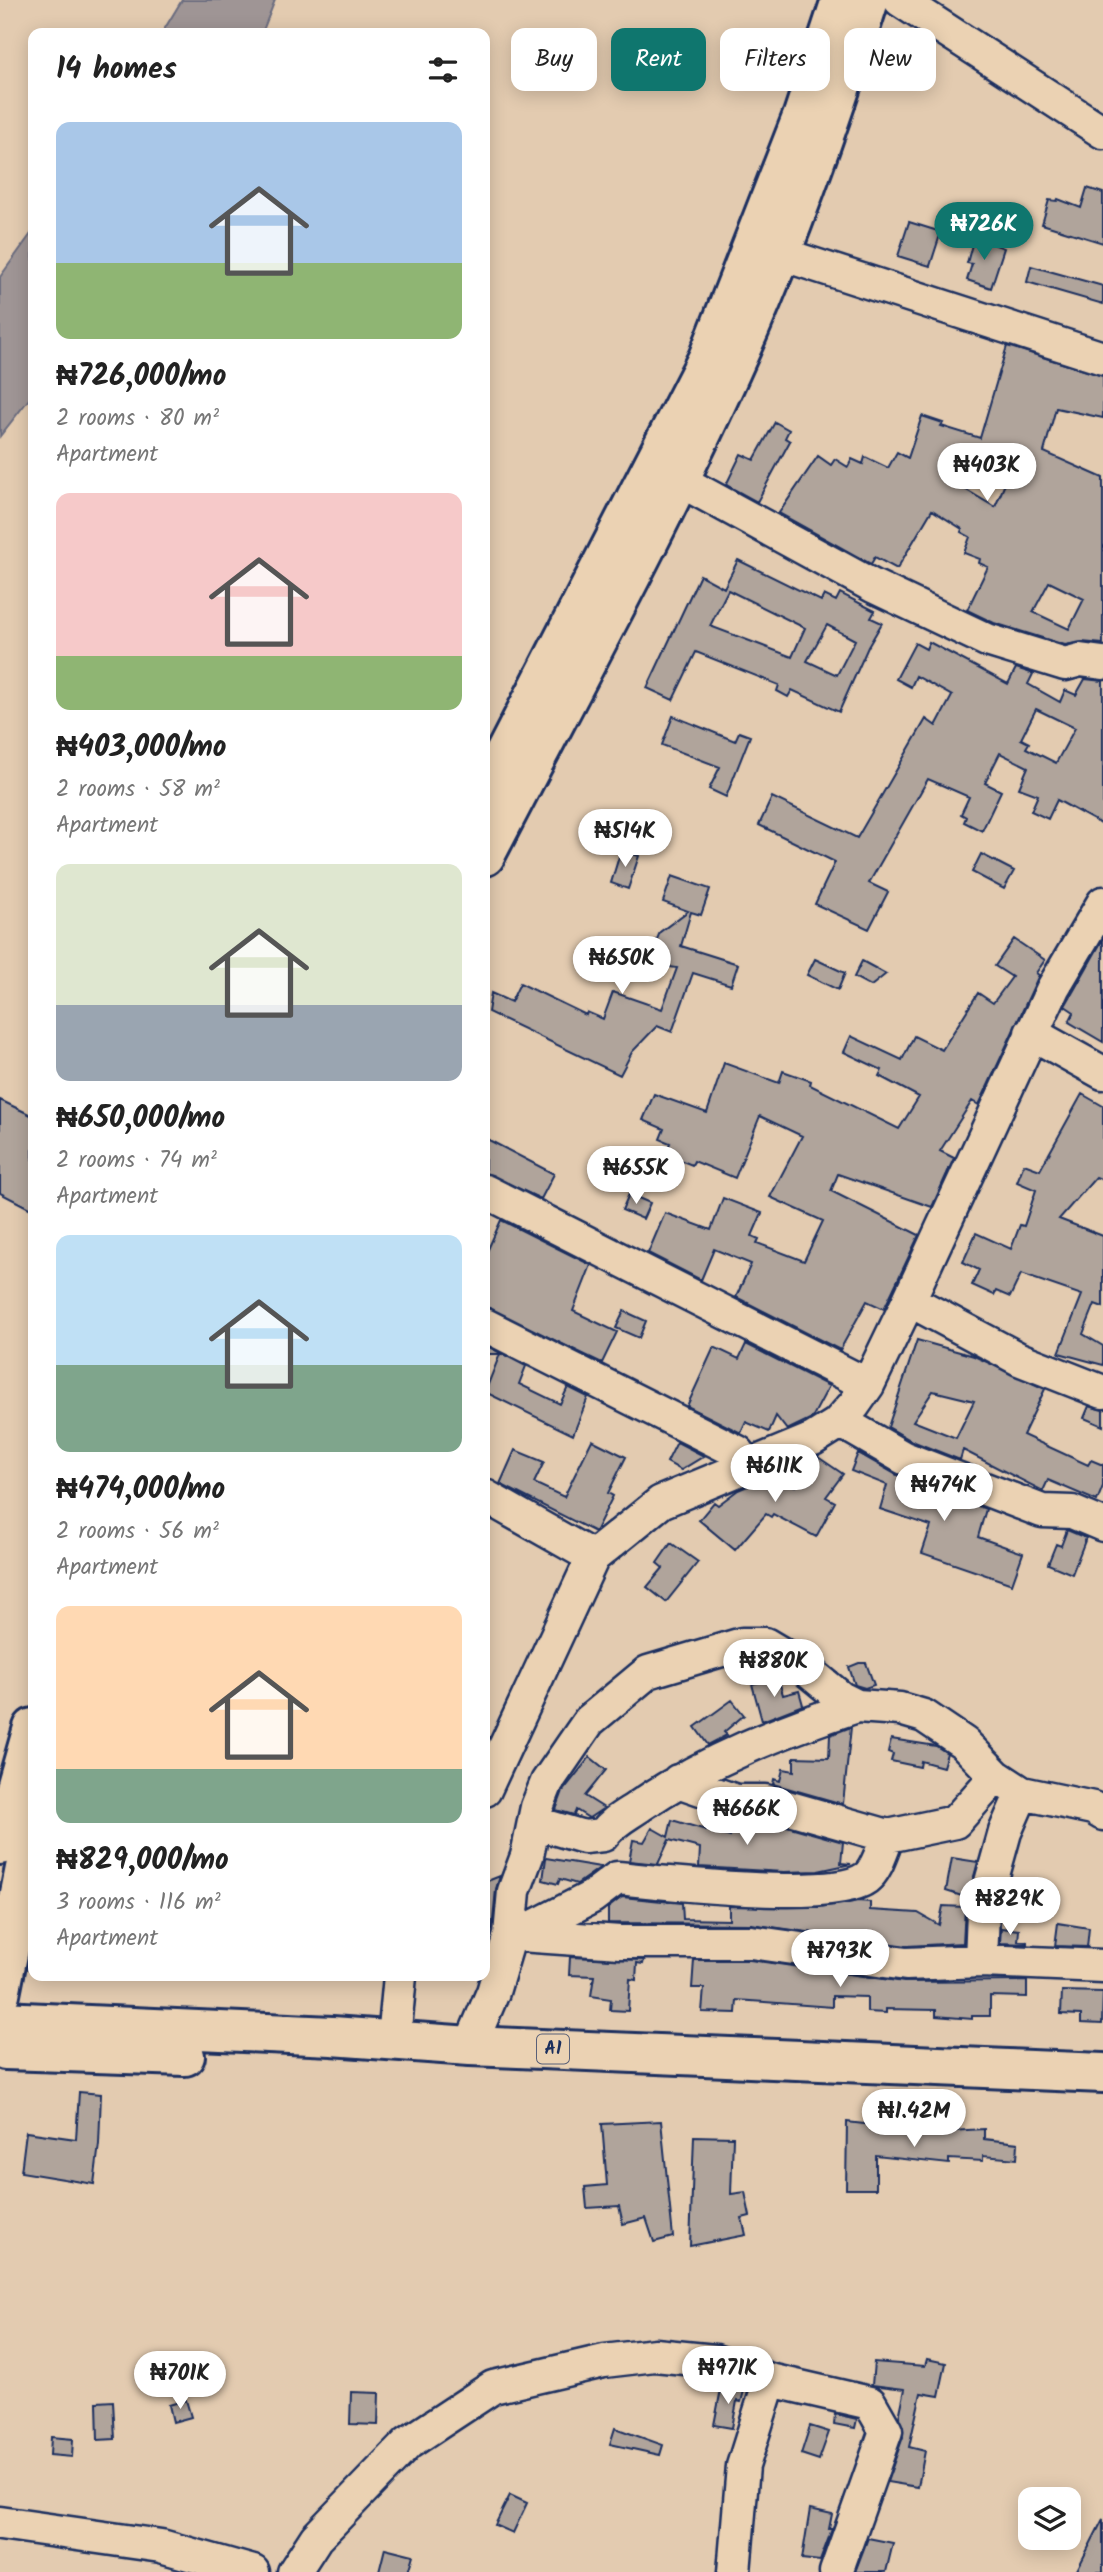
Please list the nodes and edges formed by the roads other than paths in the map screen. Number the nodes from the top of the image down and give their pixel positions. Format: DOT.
graph roads {
  1 [pos="841,0"];
  2 [pos="869,0"];
  3 [pos="900,0"];
  4 [pos="1103,132"];
  5 [pos="782,254"];
  6 [pos="1103,358"];
  7 [pos="679,480"];
  8 [pos="1103,663"];
  9 [pos="490,782"];
  10 [pos="490,846"];
  11 [pos="1103,903"];
  12 [pos="1031,1033"];
  13 [pos="1103,1073"];
  14 [pos="490,1194"];
  15 [pos="909,1300"];
  16 [pos="490,1328"];
  17 [pos="868,1385"];
  18 [pos="1103,1392"];
  19 [pos="839,1421"];
  20 [pos="748,1466"];
  21 [pos="490,1499"];
  22 [pos="1101,1518"];
  23 [pos="593,1557"];
  24 [pos="857,1706"];
  25 [pos="28,1746"];
  26 [pos="490,1779"];
  27 [pos="678,1781"];
  28 [pos="1009,1785"];
  29 [pos="1103,1814"];
  30 [pos="536,1823"];
  31 [pos="888,1836"];
  32 [pos="0,1845"];
  33 [pos="28,1860"];
  34 [pos="515,1935"];
  35 [pos="981,1961"];
  36 [pos="1103,1966"];
  37 [pos="400,1981"];
  38 [pos="2,2028"];
  39 [pos="394,2039"];
  40 [pos="470,2046"];
  41 [pos="687,2064"];
  42 [pos="1103,2073"];
  43 [pos="1103,2095"];
  44 [pos="770,2381"];
  45 [pos="0,2523"];
  46 [pos="251,2572"];
  47 [pos="295,2572"];
  48 [pos="734,2572"];
  49 [pos="836,2572"];
  1 -- 9 [label="main road"];
  2 -- 5 [label="main road"];
  3 -- 4 [label="street"];
  5 -- 6 [label="street"];
  5 -- 7 [label="main road"];
  7 -- 8 [label="street"];
  7 -- 10 [label="main road"];
  11 -- 12 [label="street"];
  12 -- 13 [label="street"];
  12 -- 15 [label="street"];
  14 -- 17 [label="street"];
  15 -- 17 [label="street"];
  15 -- 18 [label="street"];
  16 -- 20 [label="street"];
  17 -- 19 [label="street"];
  19 -- 20 [label="street"];
  19 -- 22 [label="street"];
  20 -- 23 [label="street"];
  21 -- 23 [label="street"];
  23 -- 26 [label="street"];
  24 -- 27 [label="street"];
  24 -- 28 [label="street"];
  24 -- 30 [label="street"];
  25 -- 32 [label="main road"];
  27 -- 30 [label="street"];
  27 -- 31 [label="street"];
  28 -- 29 [label="street"];
  28 -- 31 [label="street"];
  28 -- 35 [label="street"];
  30 -- 34 [label="street"];
  31 -- 34 [label="street"];
  33 -- 38 [label="main road"];
  34 -- 35 [label="street"];
  34 -- 40 [label="street"];
  35 -- 36 [label="street"];
  37 -- 39 [label="street"];
  38 -- 39 [label="main road, A1"];
  38 -- 41 [label="main road, A1"];
  39 -- 40 [label="main road, A1"];
  40 -- 41 [label="main road, A1"];
  41 -- 42 [label="main road, A1"];
  41 -- 43 [label="main road, A1"];
  44 -- 47 [label="street"];
  44 -- 48 [label="street"];
  44 -- 49 [label="street"];
  45 -- 46 [label="street"];
}
